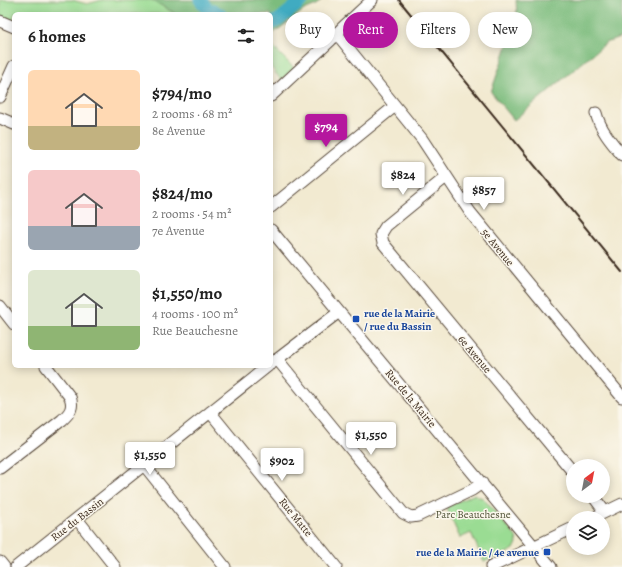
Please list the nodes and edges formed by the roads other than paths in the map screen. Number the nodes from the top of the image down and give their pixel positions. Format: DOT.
graph roads {
  1 [pos="372,0"];
  2 [pos="0,21"];
  3 [pos="12,26"];
  4 [pos="337,34"];
  5 [pos="12,70"];
  6 [pos="273,94"];
  7 [pos="0,97"];
  8 [pos="395,106"];
  9 [pos="596,113"];
  10 [pos="0,118"];
  11 [pos="12,123"];
  12 [pos="621,153"];
  13 [pos="446,177"];
  14 [pos="273,205"];
  15 [pos="273,232"];
  16 [pos="0,306"];
  17 [pos="339,312"];
  18 [pos="12,321"];
  19 [pos="273,362"];
  20 [pos="273,364"];
  21 [pos="48,368"];
  22 [pos="266,368"];
  23 [pos="622,397"];
  24 [pos="210,412"];
  25 [pos="566,464"];
  26 [pos="144,466"];
  27 [pos="0,468"];
  28 [pos="482,483"];
  29 [pos="622,504"];
  30 [pos="607,511"];
  31 [pos="77,519"];
  32 [pos="566,531"];
  33 [pos="534,546"];
  34 [pos="0,562"];
  35 [pos="4,567"];
  36 [pos="16,567"];
  37 [pos="115,567"];
  38 [pos="225,567"];
  39 [pos="336,567"];
  40 [pos="491,567"];
  41 [pos="551,567"];
  1 -- 4 [label="street"];
  2 -- 3 [label="street"];
  4 -- 6 [label="street"];
  4 -- 8 [label="street, 5e Avenue"];
  5 -- 7 [label="street"];
  8 -- 13 [label="street, 5e Avenue"];
  8 -- 14 [label="street"];
  9 -- 12 [label="street"];
  10 -- 11 [label="street"];
  13 -- 23 [label="street, 5e Avenue"];
  13 -- 25 [label="street, 6e Avenue"];
  15 -- 17 [label="street, Rue de la Mairie"];
  16 -- 18 [label="street"];
  17 -- 19 [label="street, Rue du Bassin"];
  17 -- 28 [label="street, Rue de la Mairie"];
  20 -- 28 [label="street"];
  21 -- 27 [label="street"];
  22 -- 24 [label="street, Rue du Bassin"];
  24 -- 26 [label="street, Rue du Bassin"];
  24 -- 39 [label="street, Rue Matte"];
  26 -- 31 [label="street, Rue du Bassin"];
  26 -- 38 [label="street"];
  28 -- 33 [label="street, Rue de la Mairie"];
  29 -- 30 [label="street"];
  31 -- 36 [label="street, Rue du Bassin"];
  31 -- 37 [label="street"];
  32 -- 33 [label="street"];
  33 -- 40 [label="street"];
  33 -- 41 [label="street, Rue de la Mairie"];
  34 -- 35 [label="street"];
}
